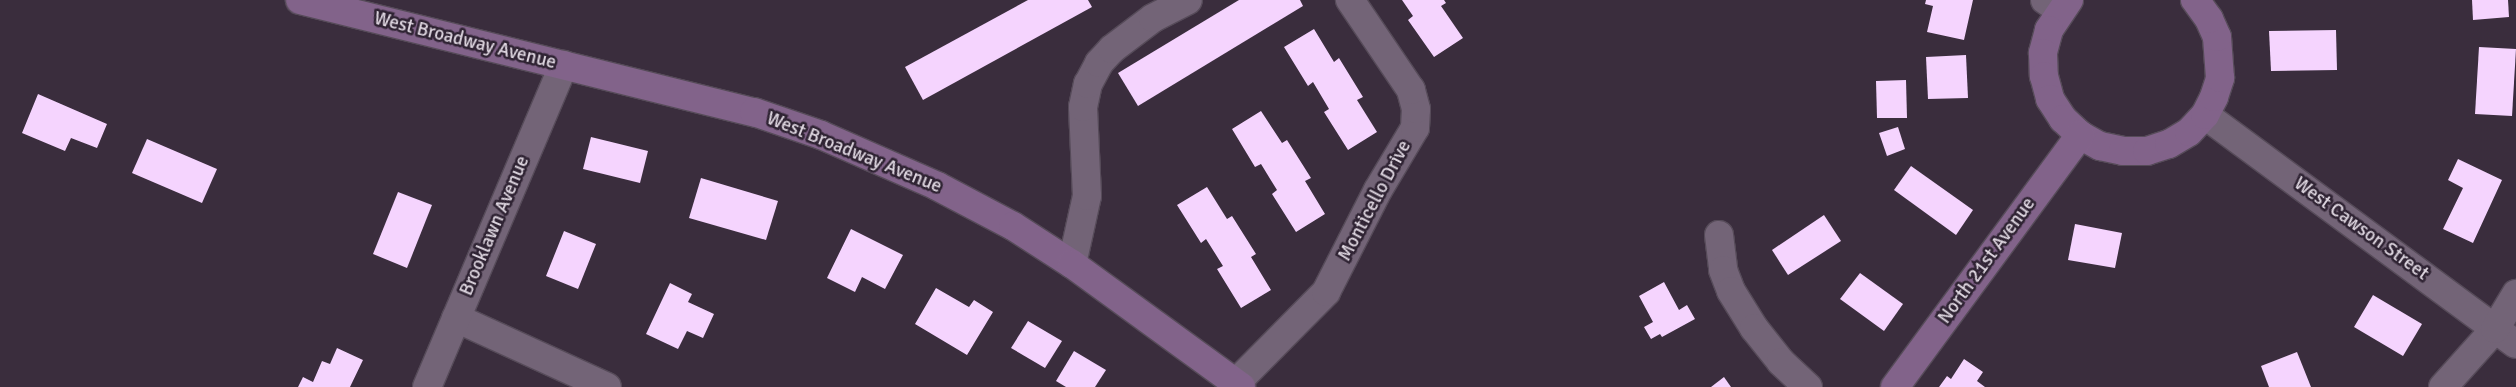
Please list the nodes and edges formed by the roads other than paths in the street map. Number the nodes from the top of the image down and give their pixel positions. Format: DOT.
graph roads {
  1 [pos="300,0"];
  2 [pos="1188,0"];
  3 [pos="1350,0"];
  4 [pos="2197,1"];
  5 [pos="2058,3"];
  6 [pos="564,65"];
  7 [pos="2204,115"];
  8 [pos="2080,135"];
  9 [pos="1719,236"];
  10 [pos="1072,264"];
  11 [pos="2516,294"];
  12 [pos="456,318"];
  13 [pos="2506,337"];
  14 [pos="1238,385"];
  15 [pos="427,387"];
  16 [pos="607,387"];
  17 [pos="1808,387"];
  18 [pos="1895,387"];
  19 [pos="2443,387"];
  1 -- 6 [label="main road, West Broadway Avenue"];
  2 -- 10 [label="street"];
  3 -- 14 [label="street, Monticello Drive"];
  4 -- 7 [label="main road"];
  5 -- 8 [label="main road"];
  6 -- 10 [label="main road, West Broadway Avenue"];
  6 -- 12 [label="street, Brooklawn Avenue"];
  7 -- 8 [label="main road"];
  7 -- 13 [label="street, West Cawson Street"];
  8 -- 18 [label="main road, North 21st Avenue"];
  9 -- 17 [label="street"];
  10 -- 14 [label="main road, West Broadway Avenue"];
  11 -- 13 [label="street"];
  12 -- 15 [label="street, Brooklawn Avenue"];
  12 -- 16 [label="street"];
  13 -- 19 [label="street"];
}
